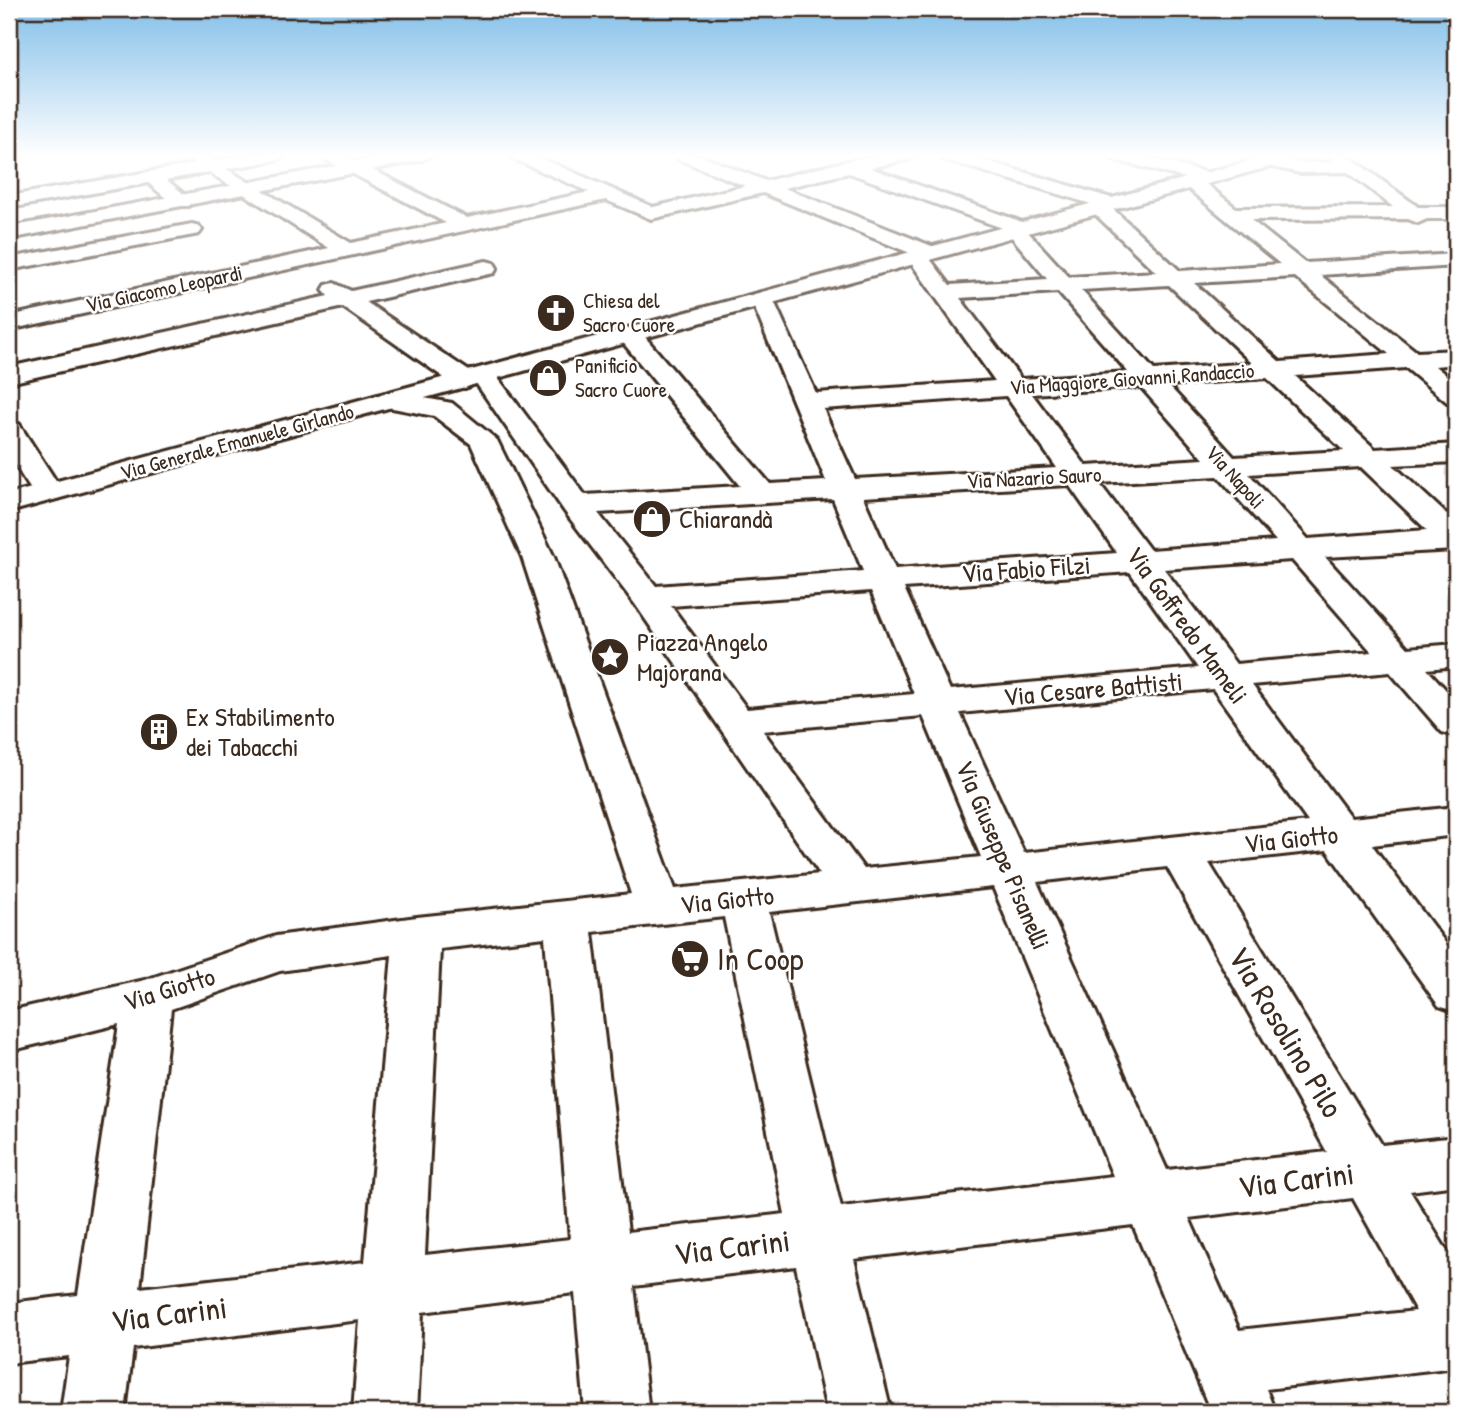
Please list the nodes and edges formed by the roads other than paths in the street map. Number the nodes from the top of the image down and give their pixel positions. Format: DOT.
graph roads {
  1 [pos="74,221"];
  2 [pos="180,221"];
  3 [pos="301,221"];
  4 [pos="458,221"];
  5 [pos="482,221"];
  6 [pos="844,221"];
  7 [pos="995,221"];
  8 [pos="1049,221"];
  9 [pos="1120,221"];
  10 [pos="1240,221"];
  11 [pos="1424,221"];
  12 [pos="465,225"];
  13 [pos="1435,229"];
  14 [pos="192,230"];
  15 [pos="1018,230"];
  16 [pos="9,233"];
  17 [pos="211,244"];
  18 [pos="348,250"];
  19 [pos="923,255"];
  20 [pos="230,258"];
  21 [pos="1456,260"];
  22 [pos="293,262"];
  23 [pos="9,264"];
  24 [pos="486,268"];
  25 [pos="249,271"];
  26 [pos="1301,271"];
  27 [pos="1175,278"];
  28 [pos="1063,285"];
  29 [pos="944,292"];
  30 [pos="348,299"];
  31 [pos="762,299"];
  32 [pos="9,323"];
  33 [pos="630,335"];
  34 [pos="1456,357"];
  35 [pos="1412,360"];
  36 [pos="1273,369"];
  37 [pos="9,375"];
  38 [pos="474,377"];
  39 [pos="1147,378"];
  40 [pos="1013,387"];
  41 [pos="1456,396"];
  42 [pos="391,400"];
  43 [pos="807,402"];
  44 [pos="9,430"];
  45 [pos="1456,453"];
  46 [pos="1368,458"];
  47 [pos="1226,466"];
  48 [pos="1078,475"];
  49 [pos="845,489"];
  50 [pos="48,492"];
  51 [pos="762,494"];
  52 [pos="9,503"];
  53 [pos="576,505"];
  54 [pos="1456,538"];
  55 [pos="1300,549"];
  56 [pos="1140,561"];
  57 [pos="884,580"];
  58 [pos="664,596"];
  59 [pos="1456,655"];
  60 [pos="1399,660"];
  61 [pos="1226,677"];
  62 [pos="938,704"];
  63 [pos="754,720"];
  64 [pos="1456,724"];
  65 [pos="1456,821"];
  66 [pos="1340,833"];
  67 [pos="1180,851"];
  68 [pos="1010,870"];
  69 [pos="853,887"];
  70 [pos="743,899"];
  71 [pos="659,908"];
  72 [pos="567,917"];
  73 [pos="417,934"];
  74 [pos="1456,993"];
  75 [pos="148,998"];
  76 [pos="9,1031"];
  77 [pos="1456,1161"];
  78 [pos="1369,1171"];
  79 [pos="1151,1197"];
  80 [pos="819,1236"];
  81 [pos="602,1262"];
  82 [pos="393,1288"];
  83 [pos="105,1321"];
  84 [pos="1456,1322"];
  85 [pos="9,1333"];
  86 [pos="1456,1337"];
  87 [pos="1233,1387"];
  88 [pos="93,1412"];
  89 [pos="385,1412"];
  90 [pos="617,1412"];
  91 [pos="859,1412"];
  1 -- 16 [label="street"];
  2 -- 14 [label="street"];
  3 -- 18 [label="street"];
  4 -- 12 [label="street"];
  5 -- 12 [label="street, Via Giacomo Leopardi"];
  6 -- 19 [label="street"];
  7 -- 15 [label="street"];
  8 -- 15 [label="street, Via Generale Emanuele Girlando"];
  9 -- 27 [label="street"];
  10 -- 26 [label="street"];
  11 -- 13 [label="street"];
  12 -- 18 [label="street, Via Giacomo Leopardi"];
  14 -- 17 [label="street"];
  14 -- 23 [label="street"];
  15 -- 19 [label="street, Via Generale Emanuele Girlando"];
  15 -- 28 [label="street, Via Napoli"];
  18 -- 22 [label="street, Via Giacomo Leopardi"];
  19 -- 29 [label="street, Via Goffredo Mameli"];
  19 -- 31 [label="street, Via Generale Emanuele Girlando"];
  20 -- 25 [label="street"];
  21 -- 26 [label="street"];
  22 -- 25 [label="street, Via Giacomo Leopardi"];
  22 -- 30 [label="street"];
  24 -- 30 [label="street"];
  25 -- 32 [label="street, Via Giacomo Leopardi"];
  26 -- 27 [label="street"];
  26 -- 35 [label="street"];
  27 -- 28 [label="street"];
  27 -- 36 [label="street"];
  28 -- 29 [label="street"];
  28 -- 39 [label="street, Via Napoli"];
  29 -- 40 [label="street, Via Goffredo Mameli"];
  30 -- 37 [label="street"];
  30 -- 38 [label="street"];
  31 -- 33 [label="street, Via Generale Emanuele Girlando"];
  31 -- 43 [label="street, Via Giuseppe Pisanelli"];
  33 -- 38 [label="street, Via Generale Emanuele Girlando"];
  33 -- 51 [label="street"];
  34 -- 35 [label="street, Via Maggiore Giovanni Randaccio"];
  35 -- 36 [label="street, Via Maggiore Giovanni Randaccio"];
  35 -- 41 [label="street"];
  36 -- 39 [label="street, Via Maggiore Giovanni Randaccio"];
  36 -- 46 [label="street"];
  38 -- 42 [label="street, Via Generale Emanuele Girlando"];
  38 -- 53 [label="street"];
  39 -- 40 [label="street, Via Maggiore Giovanni Randaccio"];
  39 -- 47 [label="street, Via Napoli"];
  40 -- 43 [label="street, Via Maggiore Giovanni Randaccio"];
  40 -- 48 [label="street, Via Goffredo Mameli"];
  42 -- 50 [label="street, Via Generale Emanuele Girlando"];
  42 -- 71 [label="street"];
  43 -- 49 [label="street, Via Giuseppe Pisanelli"];
  44 -- 50 [label="street"];
  45 -- 46 [label="street, Via Nazario Sauro"];
  46 -- 47 [label="street, Via Nazario Sauro"];
  46 -- 54 [label="street"];
  47 -- 48 [label="street, Via Nazario Sauro"];
  47 -- 55 [label="street, Via Napoli"];
  48 -- 49 [label="street, Via Nazario Sauro"];
  48 -- 56 [label="street, Via Goffredo Mameli"];
  49 -- 51 [label="street, Via Nazario Sauro"];
  49 -- 57 [label="street, Via Giuseppe Pisanelli"];
  50 -- 52 [label="street, Via Generale Emanuele Girlando"];
  51 -- 53 [label="street, Via Nazario Sauro"];
  53 -- 58 [label="street"];
  54 -- 55 [label="street, Via Fabio Filzi"];
  55 -- 56 [label="street, Via Fabio Filzi"];
  55 -- 60 [label="street, Via Napoli"];
  56 -- 57 [label="street, Via Fabio Filzi"];
  56 -- 61 [label="street, Via Goffredo Mameli"];
  57 -- 58 [label="street, Via Fabio Filzi"];
  57 -- 62 [label="street, Via Giuseppe Pisanelli"];
  58 -- 63 [label="street"];
  59 -- 60 [label="street, Via Cesare Battisti"];
  60 -- 61 [label="street, Via Cesare Battisti"];
  60 -- 64 [label="street, Via Napoli"];
  61 -- 62 [label="street, Via Cesare Battisti"];
  61 -- 66 [label="street, Via Goffredo Mameli"];
  62 -- 63 [label="street, Via Cesare Battisti"];
  62 -- 68 [label="street, Via Giuseppe Pisanelli"];
  63 -- 69 [label="street"];
  65 -- 66 [label="street, Via Giotto"];
  66 -- 67 [label="street, Via Giotto"];
  66 -- 74 [label="street, Via Goffredo Mameli"];
  67 -- 68 [label="street, Via Giotto"];
  67 -- 78 [label="street, Via Rosolino Pilo"];
  68 -- 69 [label="street, Via Giotto"];
  68 -- 79 [label="street, Via Giuseppe Pisanelli"];
  69 -- 70 [label="street, Via Giotto"];
  70 -- 71 [label="street, Via Giotto"];
  70 -- 80 [label="street"];
  71 -- 72 [label="street, Via Giotto"];
  72 -- 73 [label="street, Via Giotto"];
  72 -- 81 [label="street"];
  73 -- 75 [label="street, Via Giotto"];
  73 -- 82 [label="street"];
  75 -- 76 [label="street, Via Giotto"];
  75 -- 83 [label="street"];
  77 -- 78 [label="street, Via Carini"];
  78 -- 79 [label="street, Via Carini"];
  78 -- 84 [label="street, Via Rosolino Pilo"];
  79 -- 80 [label="street, Via Carini"];
  79 -- 87 [label="street, Via Giuseppe Pisanelli"];
  80 -- 81 [label="street, Via Carini"];
  80 -- 91 [label="street"];
  81 -- 82 [label="street, Via Carini"];
  81 -- 90 [label="street"];
  82 -- 83 [label="street, Via Carini"];
  82 -- 89 [label="street"];
  83 -- 85 [label="street, Via Carini"];
  83 -- 88 [label="street"];
  86 -- 87 [label="street"];
}
